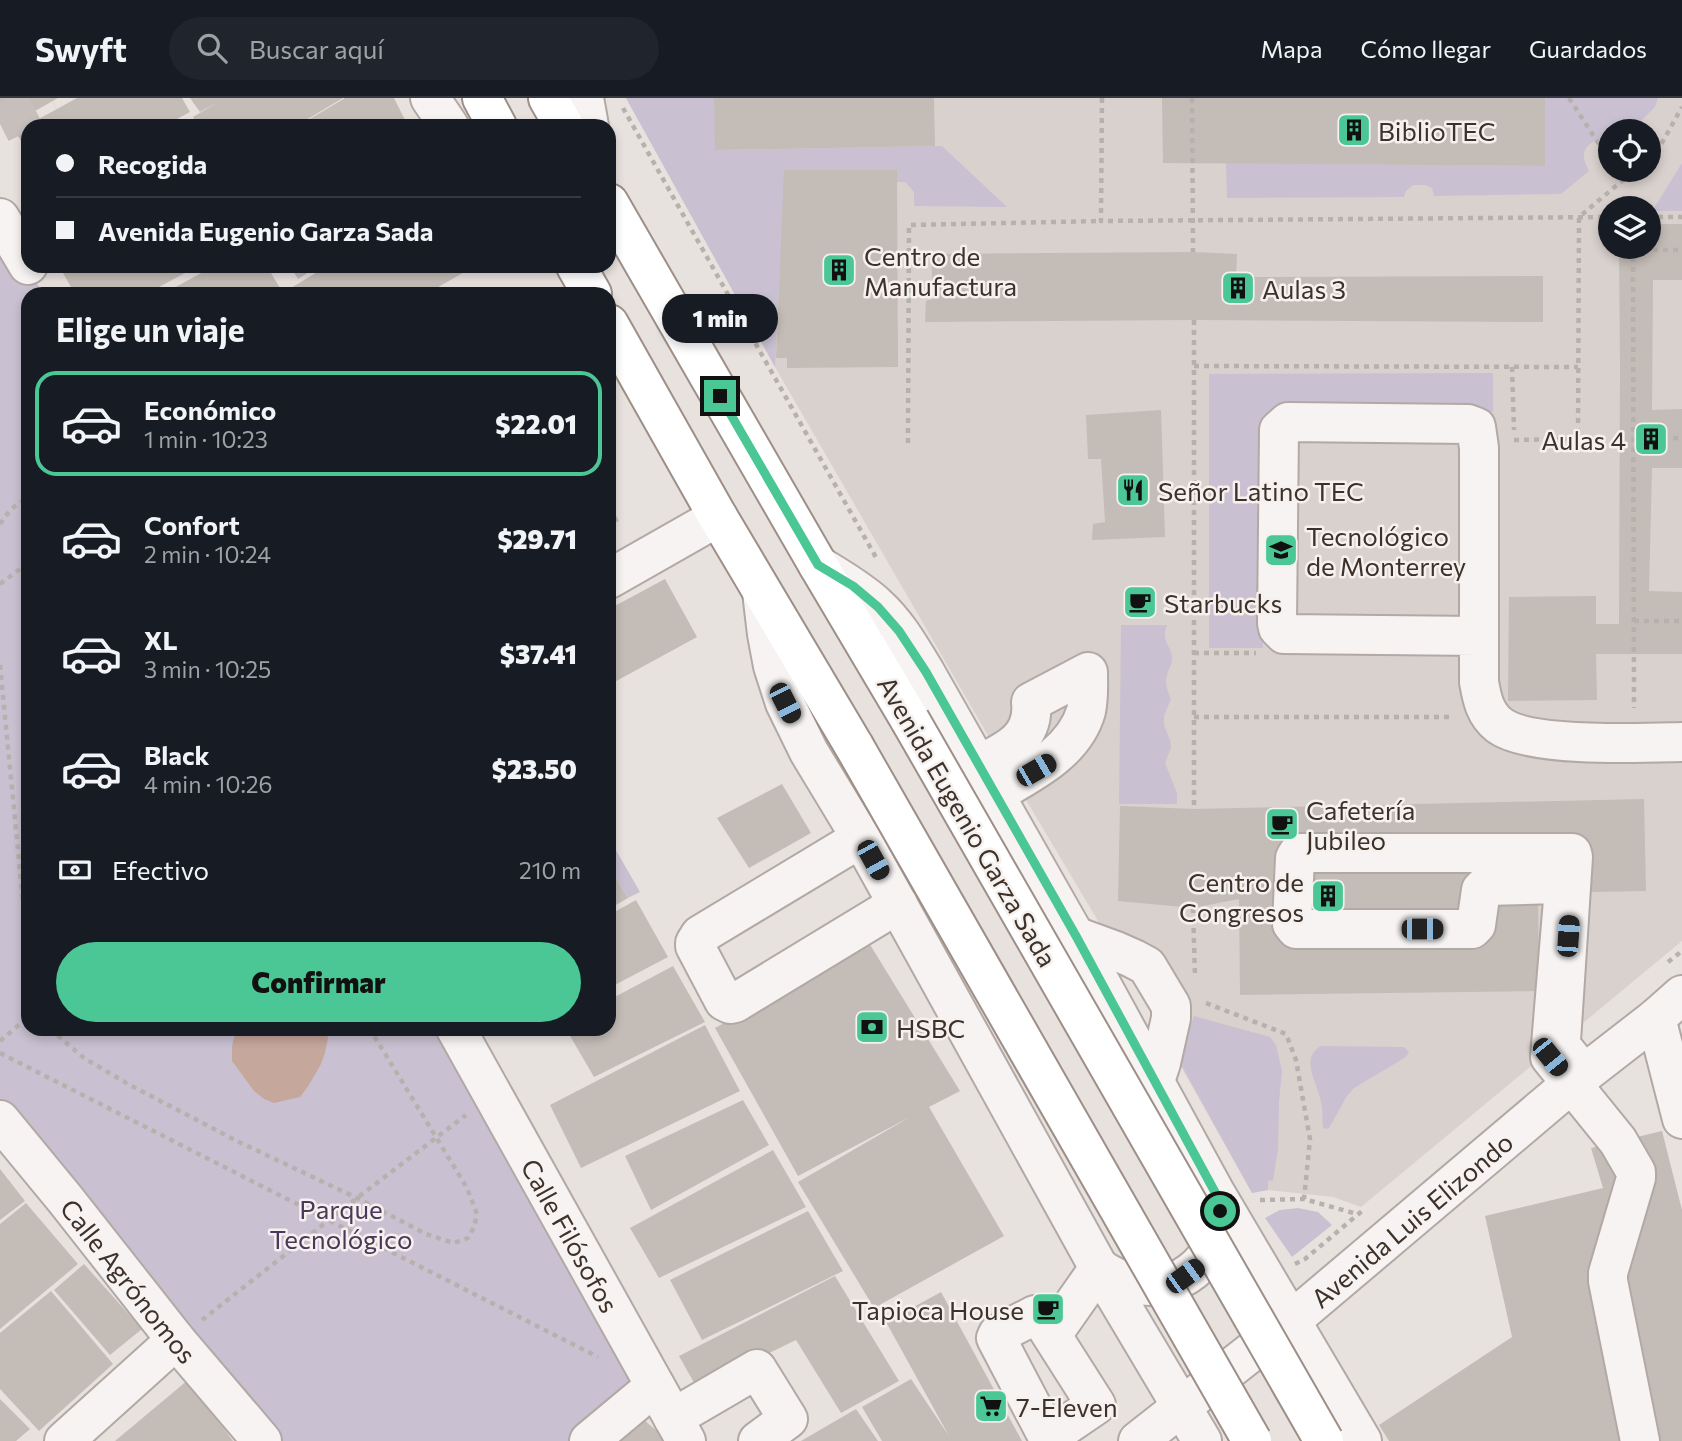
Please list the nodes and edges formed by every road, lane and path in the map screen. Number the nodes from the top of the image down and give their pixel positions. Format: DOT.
graph roads {
  1 [pos="430,98"];
  2 [pos="482,98"];
  3 [pos="548,98"];
  4 [pos="584,98"];
  5 [pos="618,98"];
  6 [pos="1102,98"];
  7 [pos="1192,98"];
  8 [pos="1569,98"];
  9 [pos="1682,107"];
  10 [pos="444,119"];
  11 [pos="493,119"];
  12 [pos="560,119"];
  13 [pos="588,119"];
  14 [pos="1598,143"];
  15 [pos="1661,145"];
  16 [pos="1621,182"];
  17 [pos="616,215"];
  18 [pos="1579,217"];
  19 [pos="1598,217"];
  20 [pos="1661,217"];
  21 [pos="1682,217"];
  22 [pos="0,218"];
  23 [pos="1192,220"];
  24 [pos="1101,221"];
  25 [pos="1661,249"];
  26 [pos="1682,250"];
  27 [pos="1192,252"];
  28 [pos="21,254"];
  29 [pos="1633,259"];
  30 [pos="1194,320"];
  31 [pos="616,336"];
  32 [pos="1194,366"];
  33 [pos="1577,367"];
  34 [pos="1633,439"];
  35 [pos="1682,439"];
  36 [pos="1514,440"];
  37 [pos="908,443"];
  38 [pos="21,502"];
  39 [pos="718,517"];
  40 [pos="0,524"];
  41 [pos="818,565"];
  42 [pos="881,567"];
  43 [pos="21,568"];
  44 [pos="616,575"];
  45 [pos="0,584"];
  46 [pos="762,592"];
  47 [pos="1634,621"];
  48 [pos="1682,621"];
  49 [pos="1478,636"];
  50 [pos="0,665"];
  51 [pos="1194,717"];
  52 [pos="1464,718"];
  53 [pos="1682,743"];
  54 [pos="1634,744"];
  55 [pos="986,779"];
  56 [pos="1194,809"];
  57 [pos="861,838"];
  58 [pos="21,882"];
  59 [pos="898,904"];
  60 [pos="1194,908"];
  61 [pos="1682,951"];
  62 [pos="1195,985"];
  63 [pos="1667,993"];
  64 [pos="1195,998"];
  65 [pos="21,1023"];
  66 [pos="58,1036"];
  67 [pos="374,1036"];
  68 [pos="460,1036"];
  69 [pos="0,1041"];
  70 [pos="0,1053"];
  71 [pos="1578,1079"];
  72 [pos="492,1095"];
  73 [pos="1682,1119"];
  74 [pos="0,1120"];
  75 [pos="436,1138"];
  76 [pos="1233,1197"];
  77 [pos="357,1198"];
  78 [pos="1304,1199"];
  79 [pos="1369,1206"];
  80 [pos="1358,1214"];
  81 [pos="328,1220"];
  82 [pos="1292,1265"];
  83 [pos="1099,1268"];
  84 [pos="1292,1320"];
  85 [pos="1052,1335"];
  86 [pos="176,1340"];
  87 [pos="606,1361"];
  88 [pos="1096,1405"];
  89 [pos="1182,1407"];
  90 [pos="671,1415"];
  91 [pos="1050,1439"];
  92 [pos="64,1441"];
  93 [pos="262,1441"];
  94 [pos="589,1441"];
  95 [pos="758,1441"];
  96 [pos="1124,1441"];
  97 [pos="1138,1441"];
  98 [pos="1202,1441"];
  99 [pos="1251,1441"];
  100 [pos="1324,1441"];
  101 [pos="1362,1441"];
  102 [pos="1640,1441"];
  1 -- 10 [label="street"];
  2 -- 11 [label="highway"];
  3 -- 12 [label="highway"];
  4 -- 13 [label="street"];
  5 -- 42 [label="path"];
  6 -- 24 [label="path"];
  7 -- 23 [label="path"];
  8 -- 14 [label="path"];
  9 -- 15 [label="path"];
  16 -- 18 [label="path"];
  17 -- 41 [label="highway, Avenida Eugenio Garza Sada"];
  18 -- 19 [label="path"];
  18 -- 23 [label="path"];
  18 -- 33 [label="path"];
  20 -- 21 [label="path"];
  22 -- 28 [label="street"];
  23 -- 24 [label="path"];
  23 -- 27 [label="path"];
  24 -- 37 [label="path"];
  25 -- 26 [label="path"];
  29 -- 34 [label="path"];
  30 -- 32 [label="path"];
  31 -- 39 [label="highway"];
  32 -- 33 [label="path"];
  32 -- 51 [label="path"];
  33 -- 36 [label="path"];
  34 -- 35 [label="path"];
  34 -- 47 [label="path"];
  38 -- 40 [label="path"];
  39 -- 44 [label="street"];
  39 -- 46 [label="highway"];
  41 -- 55 [label="street"];
  41 -- 100 [label="highway, Avenida Eugenio Garza Sada, bridge"];
  43 -- 45 [label="path"];
  46 -- 57 [label="street"];
  46 -- 99 [label="highway, bridge"];
  47 -- 48 [label="path"];
  47 -- 54 [label="path"];
  49 -- 49 [label="street"];
  49 -- 54 [label="street"];
  50 -- 58 [label="path"];
  51 -- 52 [label="path"];
  51 -- 56 [label="path"];
  53 -- 54 [label="street"];
  55 -- 55 [label="street"];
  55 -- 76 [label="street"];
  57 -- 59 [label="street"];
  57 -- 59 [label="street"];
  59 -- 83 [label="street"];
  60 -- 62 [label="path"];
  61 -- 63 [label="path"];
  63 -- 71 [label="street, Avenida Luis Elizondo"];
  63 -- 73 [label="street"];
  64 -- 78 [label="path"];
  65 -- 69 [label="path"];
  66 -- 77 [label="path"];
  67 -- 75 [label="path"];
  68 -- 72 [label="street, Calle Filósofos"];
  70 -- 81 [label="path"];
  71 -- 71 [label="street"];
  71 -- 84 [label="street, Avenida Luis Elizondo"];
  71 -- 102 [label="street"];
  72 -- 75 [label="path"];
  72 -- 90 [label="street, Calle Filósofos"];
  74 -- 86 [label="street, Calle Agrónomos"];
  75 -- 77 [label="path"];
  75 -- 77 [label="path"];
  76 -- 78 [label="path"];
  76 -- 83 [label="street"];
  76 -- 84 [label="street"];
  77 -- 81 [label="path"];
  78 -- 80 [label="path"];
  79 -- 80 [label="path"];
  80 -- 82 [label="path"];
  81 -- 86 [label="path"];
  81 -- 87 [label="path"];
  83 -- 85 [label="street"];
  83 -- 89 [label="street"];
  84 -- 89 [label="street, Avenida Luis Elizondo"];
  84 -- 101 [label="street"];
  85 -- 88 [label="street"];
  85 -- 91 [label="street"];
  86 -- 92 [label="street"];
  86 -- 93 [label="street, Calle Agrónomos"];
  88 -- 91 [label="street"];
  88 -- 96 [label="street"];
  89 -- 97 [label="street, Avenida Luis Elizondo"];
  89 -- 98 [label="street"];
  90 -- 94 [label="street"];
  90 -- 95 [label="street"];
}
